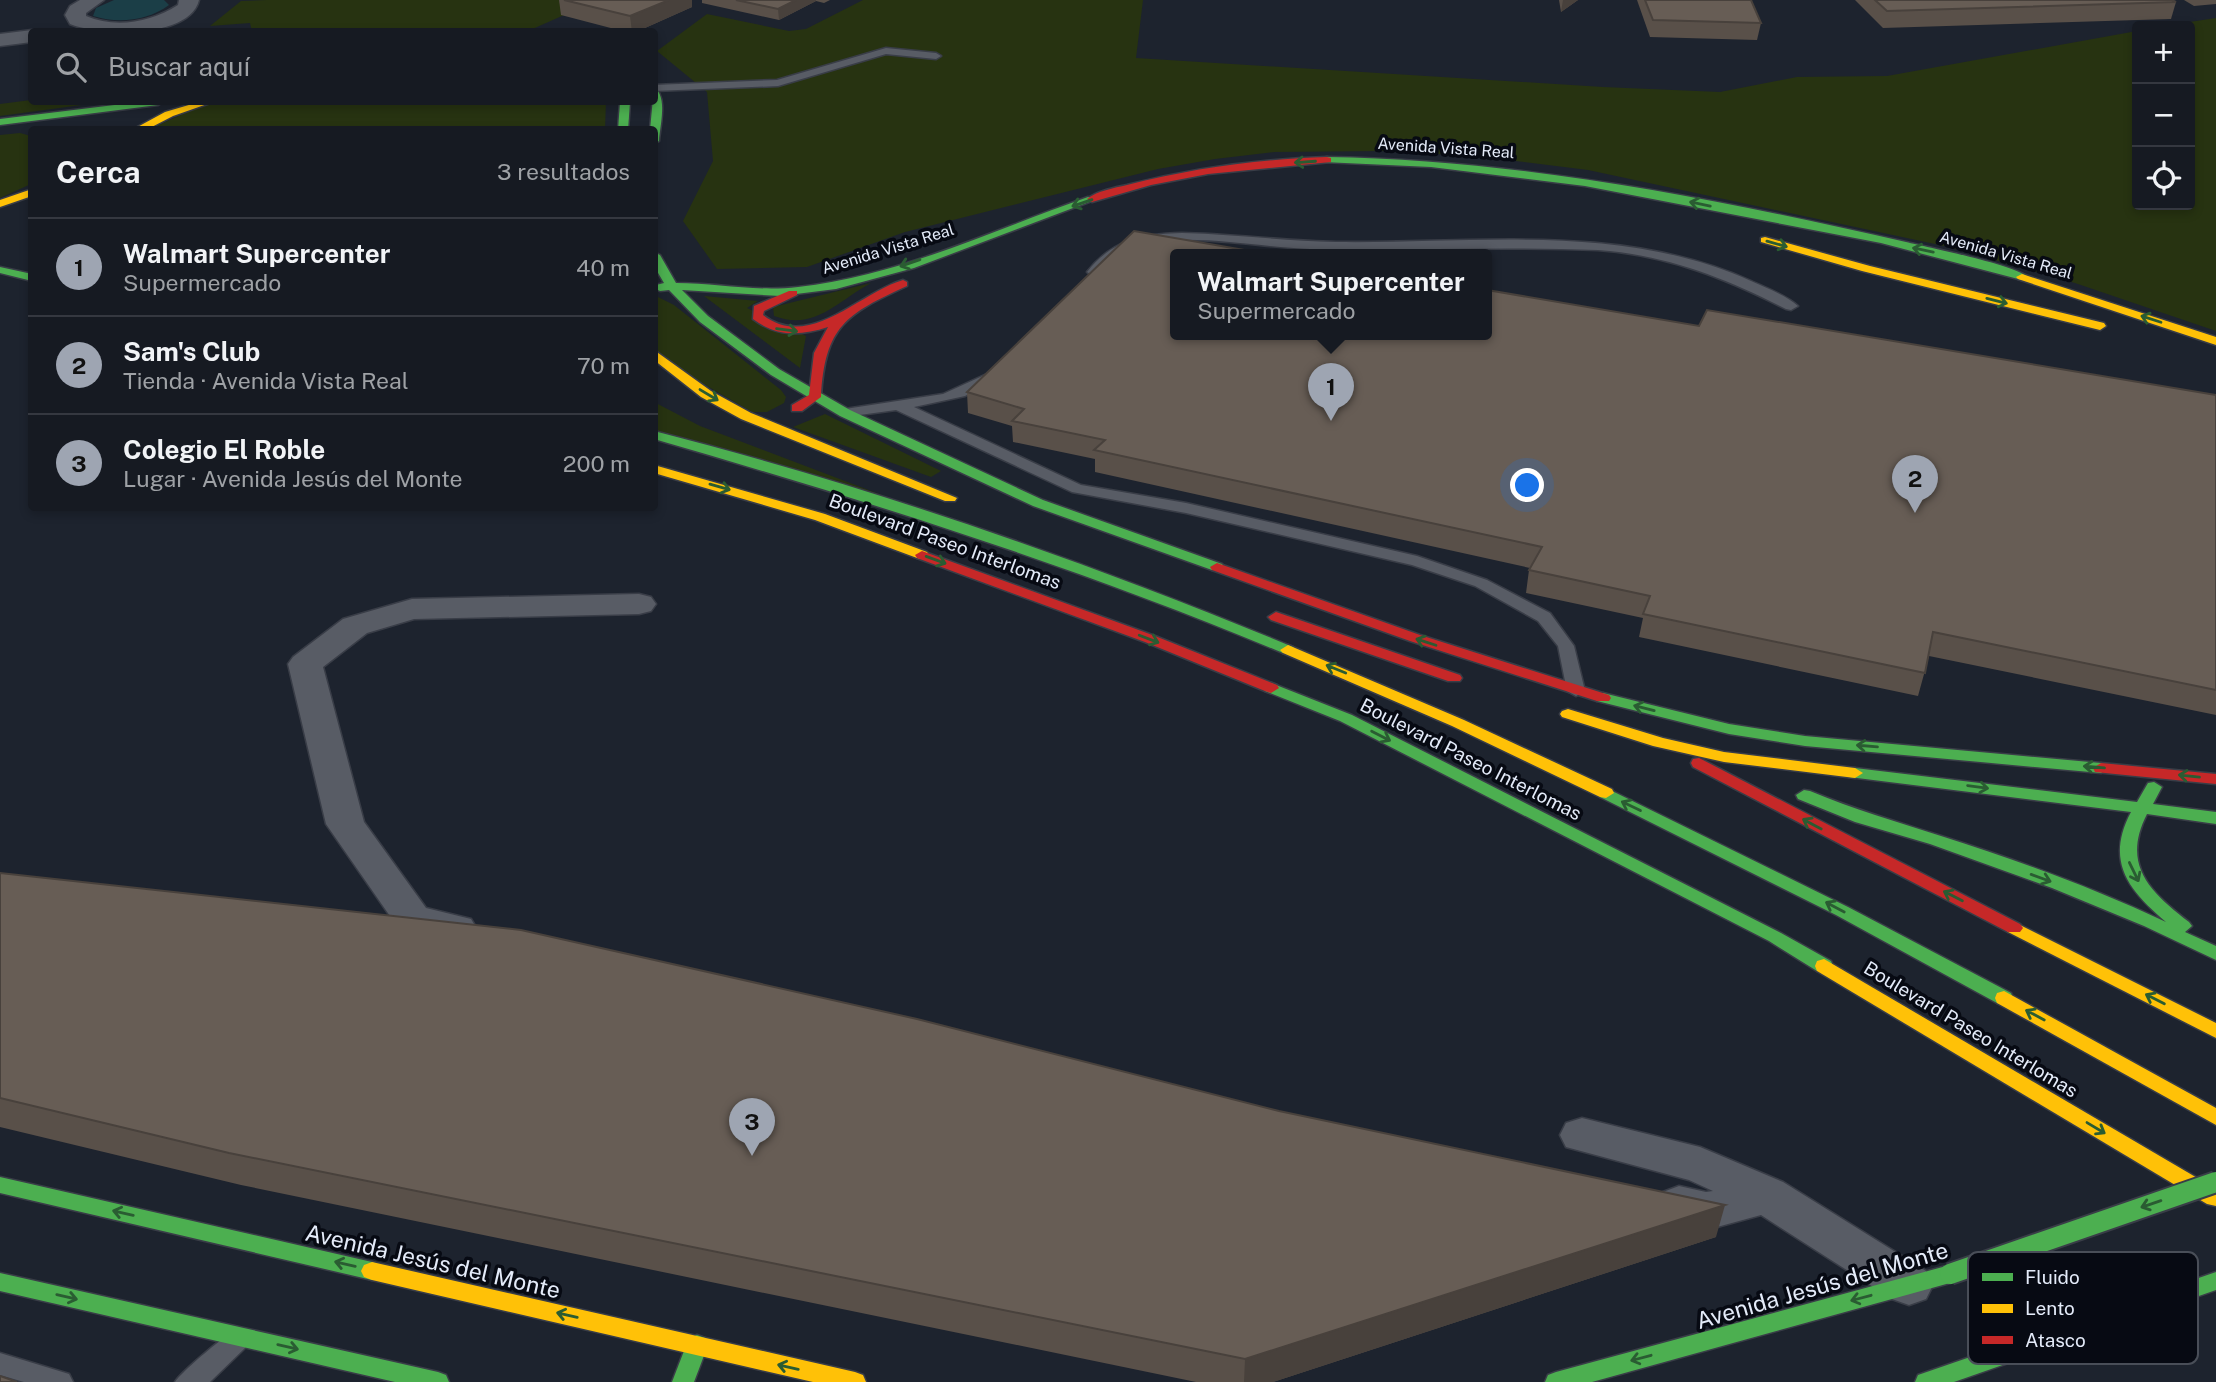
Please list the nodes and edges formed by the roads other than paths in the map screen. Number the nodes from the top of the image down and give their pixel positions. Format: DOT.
graph roads {
  1 [pos="94,0"];
  2 [pos="190,0"];
  3 [pos="84,24"];
  4 [pos="156,26"];
  5 [pos="66,28"];
  6 [pos="108,28"];
  7 [pos="128,28"];
  8 [pos="27,37"];
  9 [pos="0,42"];
  10 [pos="936,56"];
  11 [pos="658,89"];
  12 [pos="134,105"];
  13 [pos="198,105"];
  14 [pos="625,105"];
  15 [pos="657,105"];
  16 [pos="0,122"];
  17 [pos="146,126"];
  18 [pos="624,126"];
  19 [pos="655,126"];
  20 [pos="28,127"];
  21 [pos="1192,190"];
  22 [pos="28,194"];
  23 [pos="0,204"];
  24 [pos="1651,211"];
  25 [pos="1753,237"];
  26 [pos="1888,242"];
  27 [pos="1018,244"];
  28 [pos="658,262"];
  29 [pos="1866,269"];
  30 [pos="0,270"];
  31 [pos="28,277"];
  32 [pos="671,285"];
  33 [pos="1081,285"];
  34 [pos="658,287"];
  35 [pos="805,290"];
  36 [pos="1791,306"];
  37 [pos="851,312"];
  38 [pos="2115,330"];
  39 [pos="2216,341"];
  40 [pos="658,357"];
  41 [pos="1000,367"];
  42 [pos="815,397"];
  43 [pos="896,404"];
  44 [pos="845,413"];
  45 [pos="770,424"];
  46 [pos="658,436"];
  47 [pos="658,470"];
  48 [pos="966,504"];
  49 [pos="639,604"];
  50 [pos="1263,612"];
  51 [pos="1474,685"];
  52 [pos="1576,691"];
  53 [pos="1553,709"];
  54 [pos="1659,742"];
  55 [pos="1724,757"];
  56 [pos="2162,773"];
  57 [pos="1911,778"];
  58 [pos="2216,779"];
  59 [pos="1889,791"];
  60 [pos="2143,809"];
  61 [pos="1865,813"];
  62 [pos="2216,818"];
  63 [pos="1872,856"];
  64 [pos="493,937"];
  65 [pos="2216,949"];
  66 [pos="2216,954"];
  67 [pos="2216,1031"];
  68 [pos="2216,1117"];
  69 [pos="1582,1135"];
  70 [pos="2216,1182"];
  71 [pos="0,1185"];
  72 [pos="1767,1195"];
  73 [pos="1639,1197"];
  74 [pos="2216,1199"];
  75 [pos="2010,1252"];
  76 [pos="1968,1266"];
  77 [pos="1930,1279"];
  78 [pos="2216,1281"];
  79 [pos="0,1282"];
  80 [pos="2198,1287"];
  81 [pos="241,1336"];
  82 [pos="697,1345"];
  83 [pos="0,1364"];
  84 [pos="1979,1364"];
  85 [pos="60,1382"];
  86 [pos="188,1382"];
  87 [pos="438,1382"];
  88 [pos="683,1382"];
  89 [pos="855,1382"];
  90 [pos="1556,1382"];
  91 [pos="1926,1382"];
  1 -- 3 [label="street"];
  2 -- 4 [label="street"];
  3 -- 5 [label="street"];
  3 -- 6 [label="street"];
  4 -- 7 [label="street"];
  8 -- 9 [label="street"];
  10 -- 11 [label="lane"];
  12 -- 16 [label="main road"];
  13 -- 17 [label="main road"];
  14 -- 18 [label="main road"];
  15 -- 19 [label="main road"];
  16 -- 20 [label="main road"];
  21 -- 24 [label="main road, Avenida Vista Real"];
  22 -- 23 [label="main road"];
  25 -- 29 [label="main road, one-way"];
  26 -- 29 [label="main road"];
  26 -- 35 [label="main road, Avenida Vista Real, one-way"];
  39 -- 26 [label="main road, Avenida Vista Real, one-way"];
  27 -- 37 [label="main road, Avenida Vista Real"];
  28 -- 32 [label="main road"];
  29 -- 38 [label="main road, one-way"];
  30 -- 31 [label="main road"];
  32 -- 34 [label="main road, Avenida Vista Real"];
  32 -- 35 [label="main road, Avenida Vista Real"];
  32 -- 42 [label="main road"];
  33 -- 36 [label="lane"];
  35 -- 37 [label="main road, one-way"];
  37 -- 42 [label="main road, Avenida Vista Real"];
  40 -- 45 [label="main road, one-way"];
  41 -- 43 [label="lane"];
  42 -- 44 [label="main road"];
  42 -- 45 [label="main road"];
  43 -- 44 [label="lane"];
  43 -- 52 [label="lane"];
  52 -- 44 [label="main road, one-way"];
  45 -- 48 [label="main road"];
  68 -- 46 [label="main road, Boulevard Paseo Interlomas, one-way"];
  47 -- 74 [label="main road, Boulevard Paseo Interlomas, one-way"];
  49 -- 64 [label="street"];
  50 -- 51 [label="main road"];
  52 -- 54 [label="main road"];
  56 -- 52 [label="main road, one-way"];
  53 -- 54 [label="main road"];
  54 -- 55 [label="main road"];
  63 -- 54 [label="main road, one-way"];
  55 -- 57 [label="main road"];
  55 -- 61 [label="main road"];
  58 -- 56 [label="main road, one-way"];
  56 -- 60 [label="main road"];
  57 -- 59 [label="main road"];
  57 -- 60 [label="main road, one-way"];
  60 -- 62 [label="main road"];
  60 -- 65 [label="main road, one-way"];
  61 -- 63 [label="main road"];
  61 -- 66 [label="main road, one-way"];
  67 -- 63 [label="main road, one-way"];
  69 -- 72 [label="street"];
  70 -- 75 [label="main road, Avenida Jesús del Monte, one-way, bridge"];
  82 -- 71 [label="main road, Avenida Jesús del Monte, one-way"];
  72 -- 73 [label="street"];
  72 -- 77 [label="street"];
  76 -- 77 [label="main road, Avenida Jesús del Monte, one-way, bridge"];
  77 -- 90 [label="main road, Avenida Jesús del Monte, one-way"];
  78 -- 80 [label="main road"];
  79 -- 81 [label="main road, one-way"];
  81 -- 86 [label="lane"];
  81 -- 87 [label="main road, one-way"];
  82 -- 88 [label="main road"];
  89 -- 82 [label="main road, Avenida Jesús del Monte, one-way"];
  83 -- 85 [label="lane"];
  84 -- 91 [label="main road"];
}
